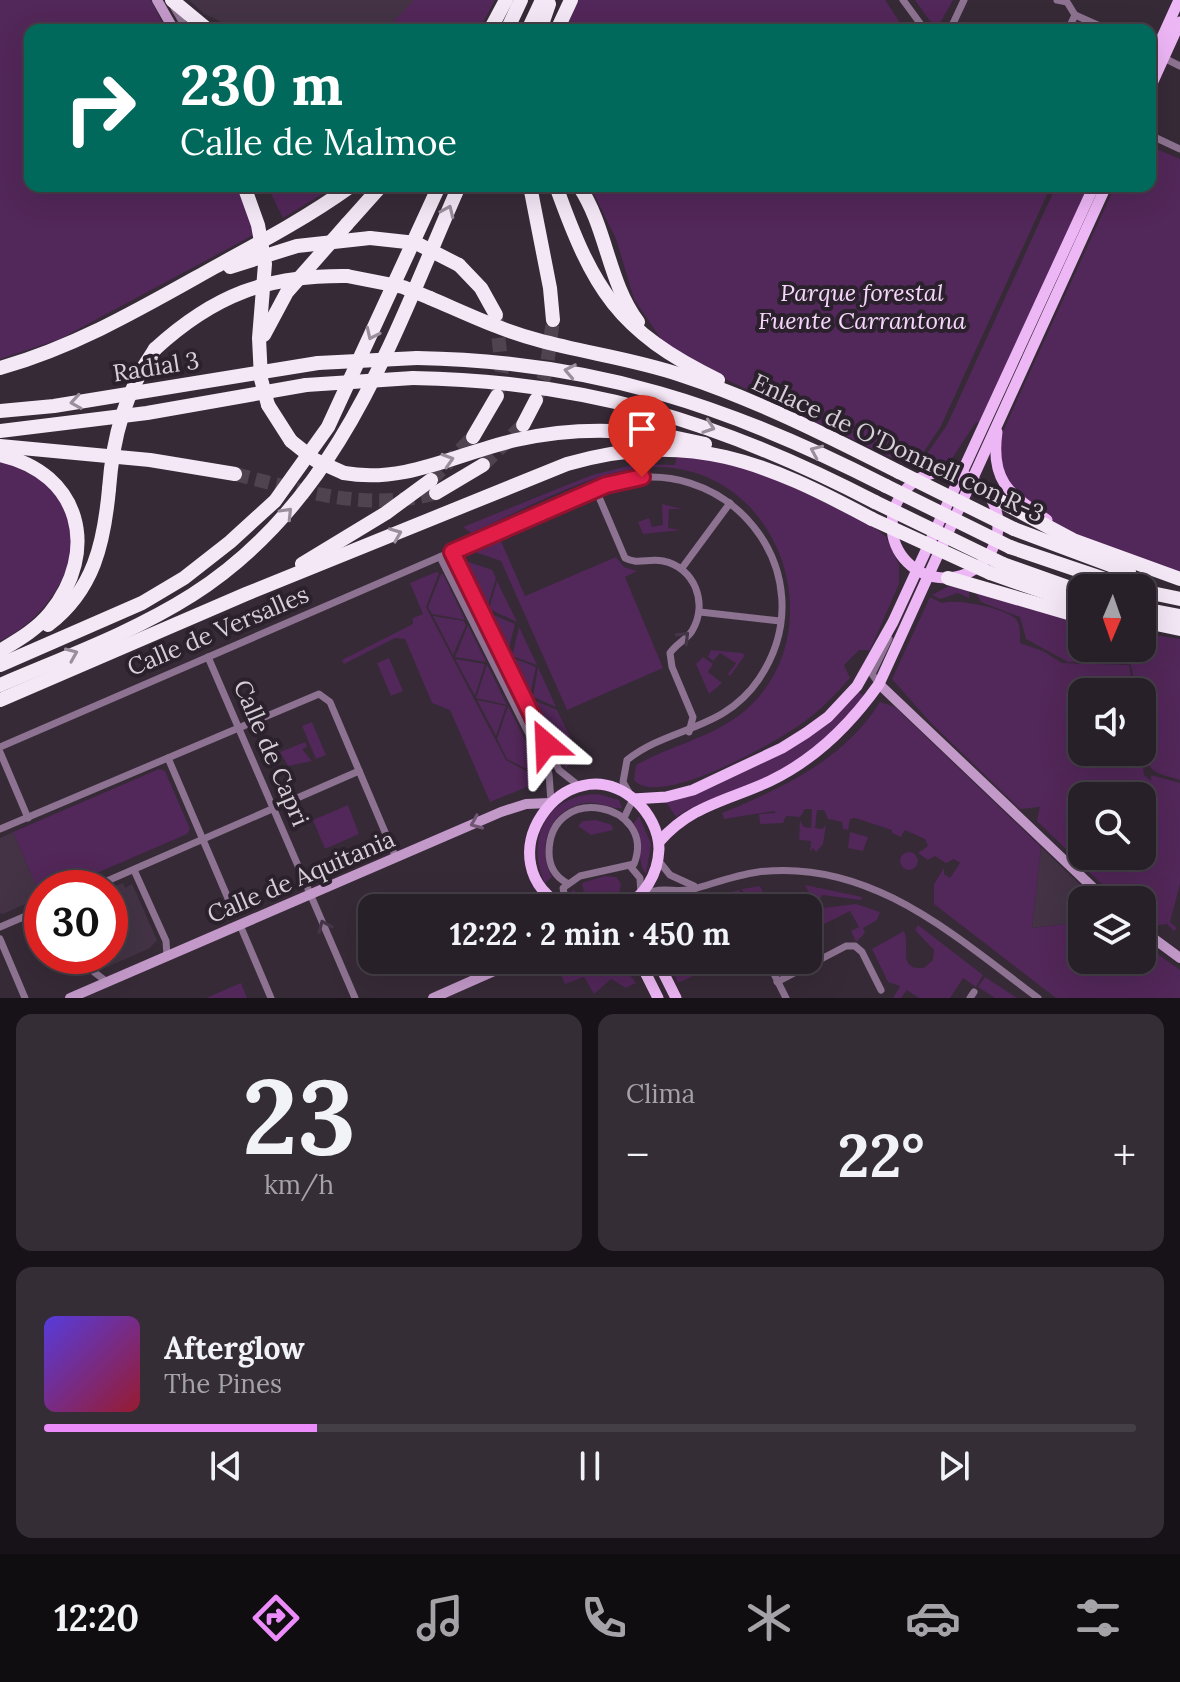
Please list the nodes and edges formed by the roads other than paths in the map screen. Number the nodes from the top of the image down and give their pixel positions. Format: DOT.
graph roads {
  1 [pos="157,0"];
  2 [pos="171,0"];
  3 [pos="508,0"];
  4 [pos="521,0"];
  5 [pos="542,0"];
  6 [pos="550,0"];
  7 [pos="556,0"];
  8 [pos="571,0"];
  9 [pos="903,0"];
  10 [pos="964,0"];
  11 [pos="1057,0"];
  12 [pos="1179,0"];
  13 [pos="1068,1"];
  14 [pos="1075,15"];
  15 [pos="1180,22"];
  16 [pos="171,24"];
  17 [pos="184,24"];
  18 [pos="201,24"];
  19 [pos="494,24"];
  20 [pos="498,24"];
  21 [pos="510,24"];
  22 [pos="531,24"];
  23 [pos="542,24"];
  24 [pos="550,24"];
  25 [pos="560,24"];
  26 [pos="921,24"];
  27 [pos="953,24"];
  28 [pos="1071,24"];
  29 [pos="1095,24"];
  30 [pos="1156,53"];
  31 [pos="1180,66"];
  32 [pos="1156,138"];
  33 [pos="1180,149"];
  34 [pos="246,192"];
  35 [pos="341,192"];
  36 [pos="376,192"];
  37 [pos="436,192"];
  38 [pos="456,192"];
  39 [pos="531,192"];
  40 [pos="560,192"];
  41 [pos="582,192"];
  42 [pos="1091,192"];
  43 [pos="1103,192"];
  44 [pos="183,286"];
  45 [pos="496,315"];
  46 [pos="553,320"];
  47 [pos="260,357"];
  48 [pos="686,364"];
  49 [pos="0,368"];
  50 [pos="497,396"];
  51 [pos="536,400"];
  52 [pos="0,411"];
  53 [pos="793,418"];
  54 [pos="999,419"];
  55 [pos="523,425"];
  56 [pos="0,431"];
  57 [pos="473,437"];
  58 [pos="0,446"];
  59 [pos="0,455"];
  60 [pos="922,456"];
  61 [pos="483,465"];
  62 [pos="235,474"];
  63 [pos="788,475"];
  64 [pos="928,475"];
  65 [pos="961,475"];
  66 [pos="973,480"];
  67 [pos="596,490"];
  68 [pos="987,494"];
  69 [pos="730,503"];
  70 [pos="1073,540"];
  71 [pos="452,552"];
  72 [pos="440,557"];
  73 [pos="682,568"];
  74 [pos="916,569"];
  75 [pos="1090,574"];
  76 [pos="928,575"];
  77 [pos="948,578"];
  78 [pos="1180,582"];
  79 [pos="1068,587"];
  80 [pos="246,594"];
  81 [pos="1156,594"];
  82 [pos="1180,599"];
  83 [pos="1068,600"];
  84 [pos="700,612"];
  85 [pos="1156,612"];
  86 [pos="1068,613"];
  87 [pos="1180,616"];
  88 [pos="780,621"];
  89 [pos="893,622"];
  90 [pos="908,622"];
  91 [pos="1156,625"];
  92 [pos="1156,630"];
  93 [pos="1180,632"];
  94 [pos="0,651"];
  95 [pos="208,657"];
  96 [pos="0,665"];
  97 [pos="879,684"];
  98 [pos="0,685"];
  99 [pos="0,700"];
  100 [pos="693,717"];
  101 [pos="713,721"];
  102 [pos="238,727"];
  103 [pos="689,732"];
  104 [pos="0,750"];
  105 [pos="168,758"];
  106 [pos="359,771"];
  107 [pos="581,787"];
  108 [pos="633,798"];
  109 [pos="550,802"];
  110 [pos="273,810"];
  111 [pos="28,818"];
  112 [pos="624,818"];
  113 [pos="0,829"];
  114 [pos="203,840"];
  115 [pos="659,842"];
  116 [pos="396,858"];
  117 [pos="658,860"];
  118 [pos="630,866"];
  119 [pos="134,870"];
  120 [pos="128,873"];
  121 [pos="567,883"];
  122 [pos="700,886"];
  123 [pos="1091,886"];
  124 [pos="310,894"];
  125 [pos="550,894"];
  126 [pos="563,894"];
  127 [pos="641,894"];
  128 [pos="641,894"];
  129 [pos="644,894"];
  130 [pos="233,910"];
  131 [pos="24,917"];
  132 [pos="240,925"];
  133 [pos="0,927"];
  134 [pos="0,939"];
  135 [pos="1156,940"];
  136 [pos="167,956"];
  137 [pos="1180,958"];
  138 [pos="97,974"];
  139 [pos="487,974"];
  140 [pos="646,974"];
  141 [pos="664,974"];
  142 [pos="773,974"];
  143 [pos="107,982"];
  144 [pos="777,982"];
  145 [pos="881,990"];
  146 [pos="1035,997"];
  147 [pos="25,998"];
  148 [pos="70,998"];
  149 [pos="271,998"];
  150 [pos="355,998"];
  151 [pos="433,998"];
  152 [pos="658,998"];
  153 [pos="676,998"];
  154 [pos="786,998"];
  1 -- 16 [label="street"];
  2 -- 17 [label="street"];
  2 -- 18 [label="highway"];
  3 -- 19 [label="highway"];
  3 -- 20 [label="highway"];
  4 -- 21 [label="highway"];
  5 -- 22 [label="highway"];
  6 -- 23 [label="highway"];
  7 -- 24 [label="highway"];
  8 -- 25 [label="highway"];
  9 -- 26 [label="street"];
  10 -- 27 [label="street"];
  11 -- 13 [label="street"];
  12 -- 30 [label="main road"];
  13 -- 14 [label="street"];
  14 -- 28 [label="street"];
  14 -- 29 [label="street"];
  15 -- 30 [label="main road"];
  30 -- 31 [label="street"];
  32 -- 33 [label="street"];
  34 -- 47 [label="highway, bridge"];
  35 -- 44 [label="highway"];
  36 -- 47 [label="highway, bridge"];
  37 -- 96 [label="highway, one-way"];
  98 -- 38 [label="highway, one-way"];
  39 -- 46 [label="highway"];
  40 -- 48 [label="highway"];
  41 -- 48 [label="highway"];
  42 -- 65 [label="main road"];
  43 -- 54 [label="main road"];
  44 -- 45 [label="highway, bridge"];
  44 -- 49 [label="highway"];
  47 -- 63 [label="highway, one-way, bridge"];
  48 -- 53 [label="highway"];
  50 -- 57 [label="highway"];
  51 -- 55 [label="highway"];
  75 -- 52 [label="highway, Radial 3, one-way, bridge"];
  53 -- 78 [label="highway, Enlace de O'Donnell con R-3, bridge"];
  53 -- 94 [label="highway, Enlace de O'Donnell con R-3, bridge"];
  54 -- 66 [label="main road"];
  54 -- 70 [label="main road"];
  56 -- 79 [label="highway, Radial 3, one-way, bridge"];
  58 -- 62 [label="highway"];
  59 -- 94 [label="highway"];
  60 -- 64 [label="street"];
  61 -- 80 [label="highway"];
  80 -- 63 [label="highway, one-way"];
  63 -- 83 [label="highway, bridge"];
  64 -- 65 [label="main road"];
  64 -- 74 [label="main road"];
  65 -- 66 [label="main road"];
  65 -- 74 [label="main road"];
  66 -- 68 [label="main road"];
  66 -- 76 [label="main road"];
  67 -- 69 [label="street, Calle de Versalles"];
  67 -- 71 [label="street, Calle de Versalles"];
  67 -- 73 [label="street"];
  68 -- 70 [label="highway"];
  68 -- 77 [label="main road"];
  69 -- 73 [label="street"];
  69 -- 88 [label="street, Calle de Versalles"];
  70 -- 78 [label="highway"];
  71 -- 72 [label="street, Calle de Versalles"];
  71 -- 107 [label="street"];
  72 -- 95 [label="street, Calle de Versalles"];
  72 -- 109 [label="street"];
  73 -- 84 [label="street"];
  74 -- 76 [label="main road"];
  74 -- 89 [label="main road"];
  76 -- 77 [label="main road"];
  76 -- 90 [label="main road"];
  77 -- 86 [label="highway"];
  77 -- 90 [label="main road"];
  80 -- 99 [label="highway"];
  81 -- 82 [label="highway"];
  84 -- 88 [label="street"];
  100 -- 84 [label="street, one-way"];
  85 -- 87 [label="highway"];
  88 -- 101 [label="street, Calle de Versalles"];
  89 -- 97 [label="street"];
  89 -- 108 [label="main road"];
  90 -- 97 [label="main road"];
  91 -- 93 [label="highway"];
  92 -- 93 [label="highway"];
  95 -- 102 [label="street, Calle de Capri"];
  95 -- 104 [label="street, Calle de Versalles"];
  97 -- 115 [label="main road"];
  97 -- 123 [label="street"];
  100 -- 101 [label="street"];
  100 -- 103 [label="street"];
  101 -- 103 [label="street, Calle de Versalles"];
  102 -- 105 [label="street"];
  102 -- 106 [label="street"];
  102 -- 110 [label="street, Calle de Capri"];
  103 -- 108 [label="street, Calle de Versalles"];
  104 -- 111 [label="street"];
  105 -- 111 [label="street"];
  105 -- 114 [label="street"];
  106 -- 110 [label="street"];
  106 -- 116 [label="street"];
  107 -- 108 [label="main road"];
  107 -- 109 [label="main road"];
  108 -- 112 [label="street"];
  108 -- 115 [label="main road"];
  109 -- 116 [label="street, Calle de Aquitania, one-way"];
  109 -- 125 [label="main road"];
  110 -- 114 [label="street"];
  110 -- 124 [label="street, Calle de Capri"];
  111 -- 113 [label="street"];
  112 -- 118 [label="street"];
  112 -- 121 [label="street"];
  114 -- 119 [label="street"];
  114 -- 130 [label="street"];
  115 -- 117 [label="main road"];
  116 -- 124 [label="street, Calle de Aquitania"];
  117 -- 122 [label="street"];
  117 -- 128 [label="main road"];
  118 -- 121 [label="street"];
  118 -- 127 [label="street"];
  119 -- 120 [label="street"];
  119 -- 136 [label="street"];
  121 -- 126 [label="street"];
  122 -- 129 [label="street"];
  122 -- 146 [label="street"];
  124 -- 132 [label="street, Calle de Aquitania"];
  150 -- 124 [label="street, Calle de Capri, one-way"];
  131 -- 133 [label="street"];
  132 -- 136 [label="street, Calle de Aquitania"];
  132 -- 149 [label="street"];
  134 -- 147 [label="street"];
  135 -- 137 [label="street"];
  136 -- 143 [label="street, Calle de Aquitania"];
  138 -- 143 [label="street"];
  139 -- 151 [label="street"];
  140 -- 152 [label="main road"];
  141 -- 153 [label="main road"];
  142 -- 144 [label="street"];
  143 -- 148 [label="street, Calle de Aquitania"];
  144 -- 145 [label="street"];
  144 -- 154 [label="street"];
}
